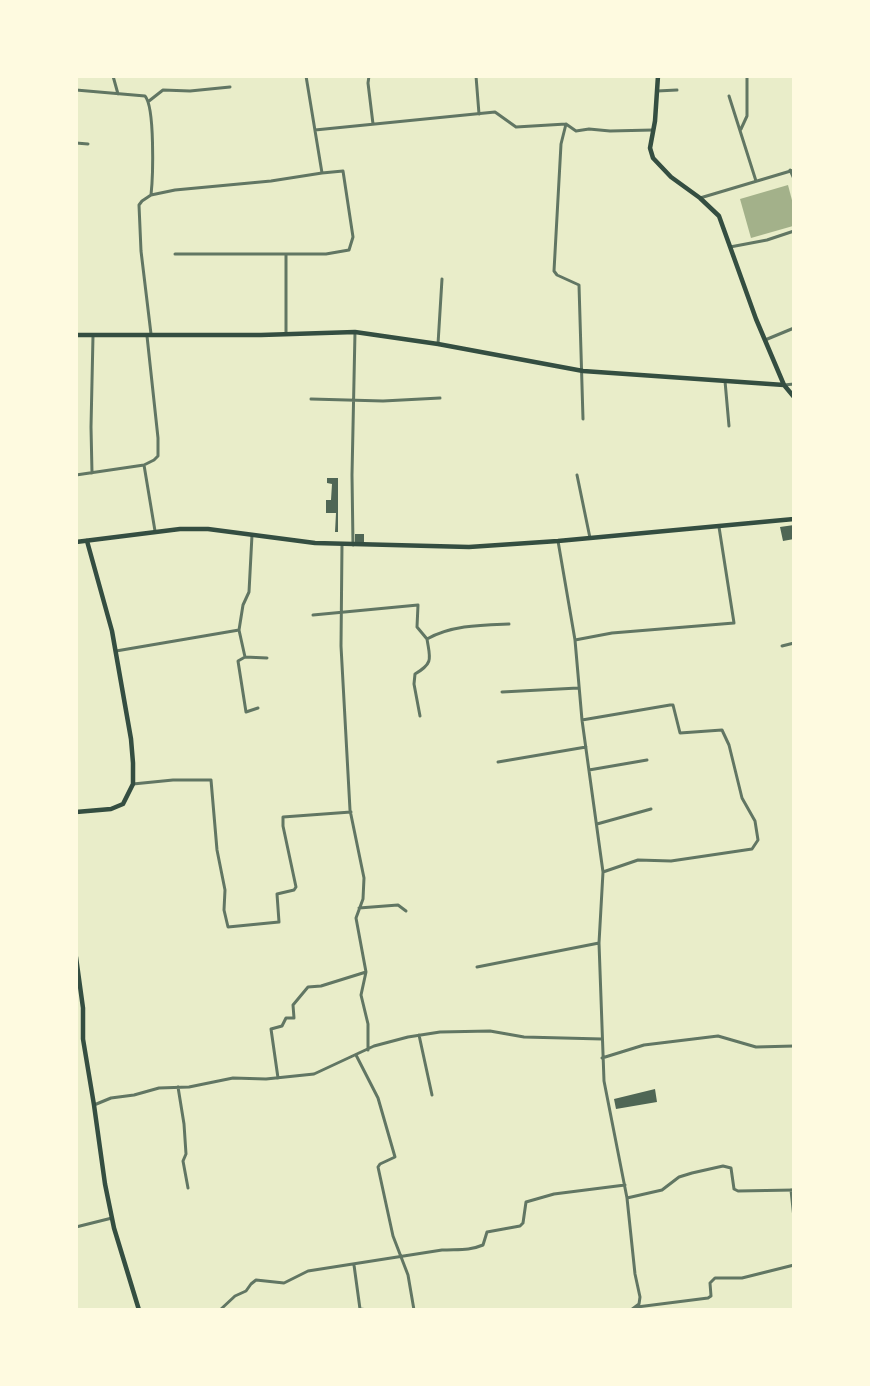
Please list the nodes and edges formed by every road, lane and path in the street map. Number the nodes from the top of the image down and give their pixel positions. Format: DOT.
graph roads {
  1 [pos="112,76"];
  2 [pos="306,76"];
  3 [pos="369,76"];
  4 [pos="476,76"];
  5 [pos="658,76"];
  6 [pos="747,76"];
  7 [pos="230,87"];
  8 [pos="76,90"];
  9 [pos="677,90"];
  10 [pos="657,91"];
  11 [pos="118,94"];
  12 [pos="729,96"];
  13 [pos="149,100"];
  14 [pos="479,114"];
  15 [pos="373,124"];
  16 [pos="566,124"];
  17 [pos="653,129"];
  18 [pos="315,130"];
  19 [pos="740,130"];
  20 [pos="76,143"];
  21 [pos="88,144"];
  22 [pos="792,170"];
  23 [pos="322,172"];
  24 [pos="794,179"];
  25 [pos="756,182"];
  26 [pos="151,195"];
  27 [pos="700,198"];
  28 [pos="794,231"];
  29 [pos="730,247"];
  30 [pos="175,254"];
  31 [pos="286,255"];
  32 [pos="442,279"];
  33 [pos="794,328"];
  34 [pos="355,332"];
  35 [pos="286,333"];
  36 [pos="149,334"];
  37 [pos="76,335"];
  38 [pos="93,336"];
  39 [pos="765,340"];
  40 [pos="438,344"];
  41 [pos="582,371"];
  42 [pos="725,381"];
  43 [pos="794,384"];
  44 [pos="784,385"];
  45 [pos="794,397"];
  46 [pos="440,398"];
  47 [pos="311,399"];
  48 [pos="355,400"];
  49 [pos="583,419"];
  50 [pos="729,426"];
  51 [pos="144,465"];
  52 [pos="92,473"];
  53 [pos="76,475"];
  54 [pos="577,475"];
  55 [pos="794,519"];
  56 [pos="719,527"];
  57 [pos="155,531"];
  58 [pos="252,535"];
  59 [pos="590,538"];
  60 [pos="87,541"];
  61 [pos="558,541"];
  62 [pos="76,542"];
  63 [pos="342,544"];
  64 [pos="353,545"];
  65 [pos="342,611"];
  66 [pos="313,615"];
  67 [pos="509,624"];
  68 [pos="239,630"];
  69 [pos="427,639"];
  70 [pos="575,640"];
  71 [pos="794,643"];
  72 [pos="782,646"];
  73 [pos="116,651"];
  74 [pos="245,657"];
  75 [pos="267,658"];
  76 [pos="579,688"];
  77 [pos="502,692"];
  78 [pos="258,708"];
  79 [pos="420,716"];
  80 [pos="582,720"];
  81 [pos="586,747"];
  82 [pos="647,760"];
  83 [pos="498,762"];
  84 [pos="589,770"];
  85 [pos="133,784"];
  86 [pos="651,809"];
  87 [pos="76,812"];
  88 [pos="351,812"];
  89 [pos="597,824"];
  90 [pos="603,872"];
  91 [pos="359,908"];
  92 [pos="406,911"];
  93 [pos="599,943"];
  94 [pos="76,957"];
  95 [pos="477,967"];
  96 [pos="366,972"];
  97 [pos="79,998"];
  98 [pos="418,1035"];
  99 [pos="602,1039"];
  100 [pos="794,1046"];
  101 [pos="368,1050"];
  102 [pos="356,1055"];
  103 [pos="602,1059"];
  104 [pos="278,1078"];
  105 [pos="178,1087"];
  106 [pos="432,1095"];
  107 [pos="94,1105"];
  108 [pos="625,1185"];
  109 [pos="188,1188"];
  110 [pos="792,1190"];
  111 [pos="627,1198"];
  112 [pos="112,1218"];
  113 [pos="794,1218"];
  114 [pos="76,1227"];
  115 [pos="400,1256"];
  116 [pos="354,1265"];
  117 [pos="794,1265"];
  118 [pos="637,1307"];
  119 [pos="139,1310"];
  120 [pos="220,1310"];
  121 [pos="368,1310"];
  122 [pos="414,1310"];
  123 [pos="631,1310"];
  1 -- 11 [label="street"];
  2 -- 18 [label="street"];
  3 -- 15 [label="street"];
  4 -- 14 [label="street"];
  5 -- 10 [label="main road"];
  6 -- 19 [label="street"];
  7 -- 13 [label="street"];
  8 -- 11 [label="street"];
  9 -- 10 [label="street"];
  10 -- 17 [label="main road"];
  11 -- 13 [label="street"];
  12 -- 19 [label="street"];
  13 -- 26 [label="street"];
  14 -- 15 [label="street"];
  14 -- 16 [label="street"];
  15 -- 18 [label="street"];
  16 -- 17 [label="street"];
  16 -- 41 [label="street"];
  17 -- 27 [label="main road"];
  18 -- 23 [label="street"];
  19 -- 25 [label="street"];
  20 -- 21 [label="street"];
  22 -- 24 [label="street"];
  22 -- 25 [label="street"];
  23 -- 26 [label="street"];
  23 -- 31 [label="street"];
  25 -- 27 [label="street"];
  26 -- 36 [label="street"];
  27 -- 29 [label="main road"];
  28 -- 29 [label="street"];
  29 -- 39 [label="main road"];
  30 -- 31 [label="street"];
  31 -- 35 [label="street"];
  32 -- 40 [label="street"];
  33 -- 39 [label="street"];
  34 -- 35 [label="main road"];
  34 -- 40 [label="main road"];
  34 -- 48 [label="street"];
  35 -- 36 [label="main road"];
  36 -- 38 [label="main road"];
  36 -- 51 [label="street"];
  37 -- 38 [label="main road"];
  38 -- 52 [label="street"];
  39 -- 44 [label="main road"];
  40 -- 41 [label="main road"];
  41 -- 42 [label="main road"];
  41 -- 49 [label="street"];
  42 -- 44 [label="main road"];
  42 -- 50 [label="street"];
  43 -- 44 [label="street"];
  44 -- 45 [label="main road"];
  46 -- 48 [label="street"];
  47 -- 48 [label="street"];
  48 -- 64 [label="street"];
  51 -- 52 [label="street"];
  51 -- 57 [label="street"];
  52 -- 53 [label="street"];
  54 -- 59 [label="street"];
  55 -- 56 [label="main road"];
  56 -- 59 [label="main road"];
  56 -- 70 [label="street"];
  57 -- 58 [label="main road"];
  57 -- 60 [label="main road"];
  58 -- 63 [label="main road"];
  58 -- 68 [label="street"];
  59 -- 61 [label="main road"];
  60 -- 62 [label="main road"];
  60 -- 73 [label="main road"];
  61 -- 64 [label="main road"];
  61 -- 70 [label="street"];
  63 -- 64 [label="main road"];
  63 -- 65 [label="street"];
  65 -- 66 [label="street"];
  65 -- 69 [label="street"];
  65 -- 88 [label="street"];
  67 -- 69 [label="street"];
  68 -- 73 [label="street"];
  68 -- 74 [label="street"];
  69 -- 79 [label="street"];
  70 -- 76 [label="street"];
  71 -- 72 [label="street"];
  73 -- 85 [label="main road"];
  74 -- 75 [label="street"];
  74 -- 78 [label="street"];
  76 -- 77 [label="street"];
  76 -- 80 [label="street"];
  80 -- 81 [label="street"];
  80 -- 90 [label="street"];
  81 -- 83 [label="street"];
  81 -- 84 [label="street"];
  82 -- 84 [label="street"];
  84 -- 89 [label="street"];
  85 -- 87 [label="main road"];
  85 -- 88 [label="street"];
  86 -- 89 [label="street"];
  88 -- 91 [label="street"];
  89 -- 90 [label="street"];
  90 -- 93 [label="street"];
  91 -- 92 [label="street"];
  91 -- 96 [label="street"];
  93 -- 95 [label="street"];
  93 -- 99 [label="street"];
  94 -- 97 [label="main road"];
  96 -- 101 [label="street"];
  96 -- 104 [label="street"];
  97 -- 107 [label="main road"];
  98 -- 99 [label="street"];
  98 -- 101 [label="street"];
  98 -- 106 [label="street"];
  99 -- 103 [label="street"];
  100 -- 103 [label="street"];
  101 -- 102 [label="street"];
  102 -- 104 [label="street"];
  102 -- 115 [label="street"];
  103 -- 108 [label="street"];
  104 -- 105 [label="street"];
  105 -- 107 [label="street"];
  105 -- 109 [label="street"];
  107 -- 112 [label="main road"];
  108 -- 111 [label="street"];
  108 -- 115 [label="street"];
  110 -- 111 [label="street"];
  110 -- 113 [label="street"];
  111 -- 118 [label="street"];
  112 -- 114 [label="street"];
  112 -- 119 [label="main road"];
  115 -- 116 [label="street"];
  115 -- 122 [label="street"];
  116 -- 120 [label="street"];
  116 -- 121 [label="street"];
  117 -- 118 [label="street"];
  118 -- 123 [label="street"];
}
